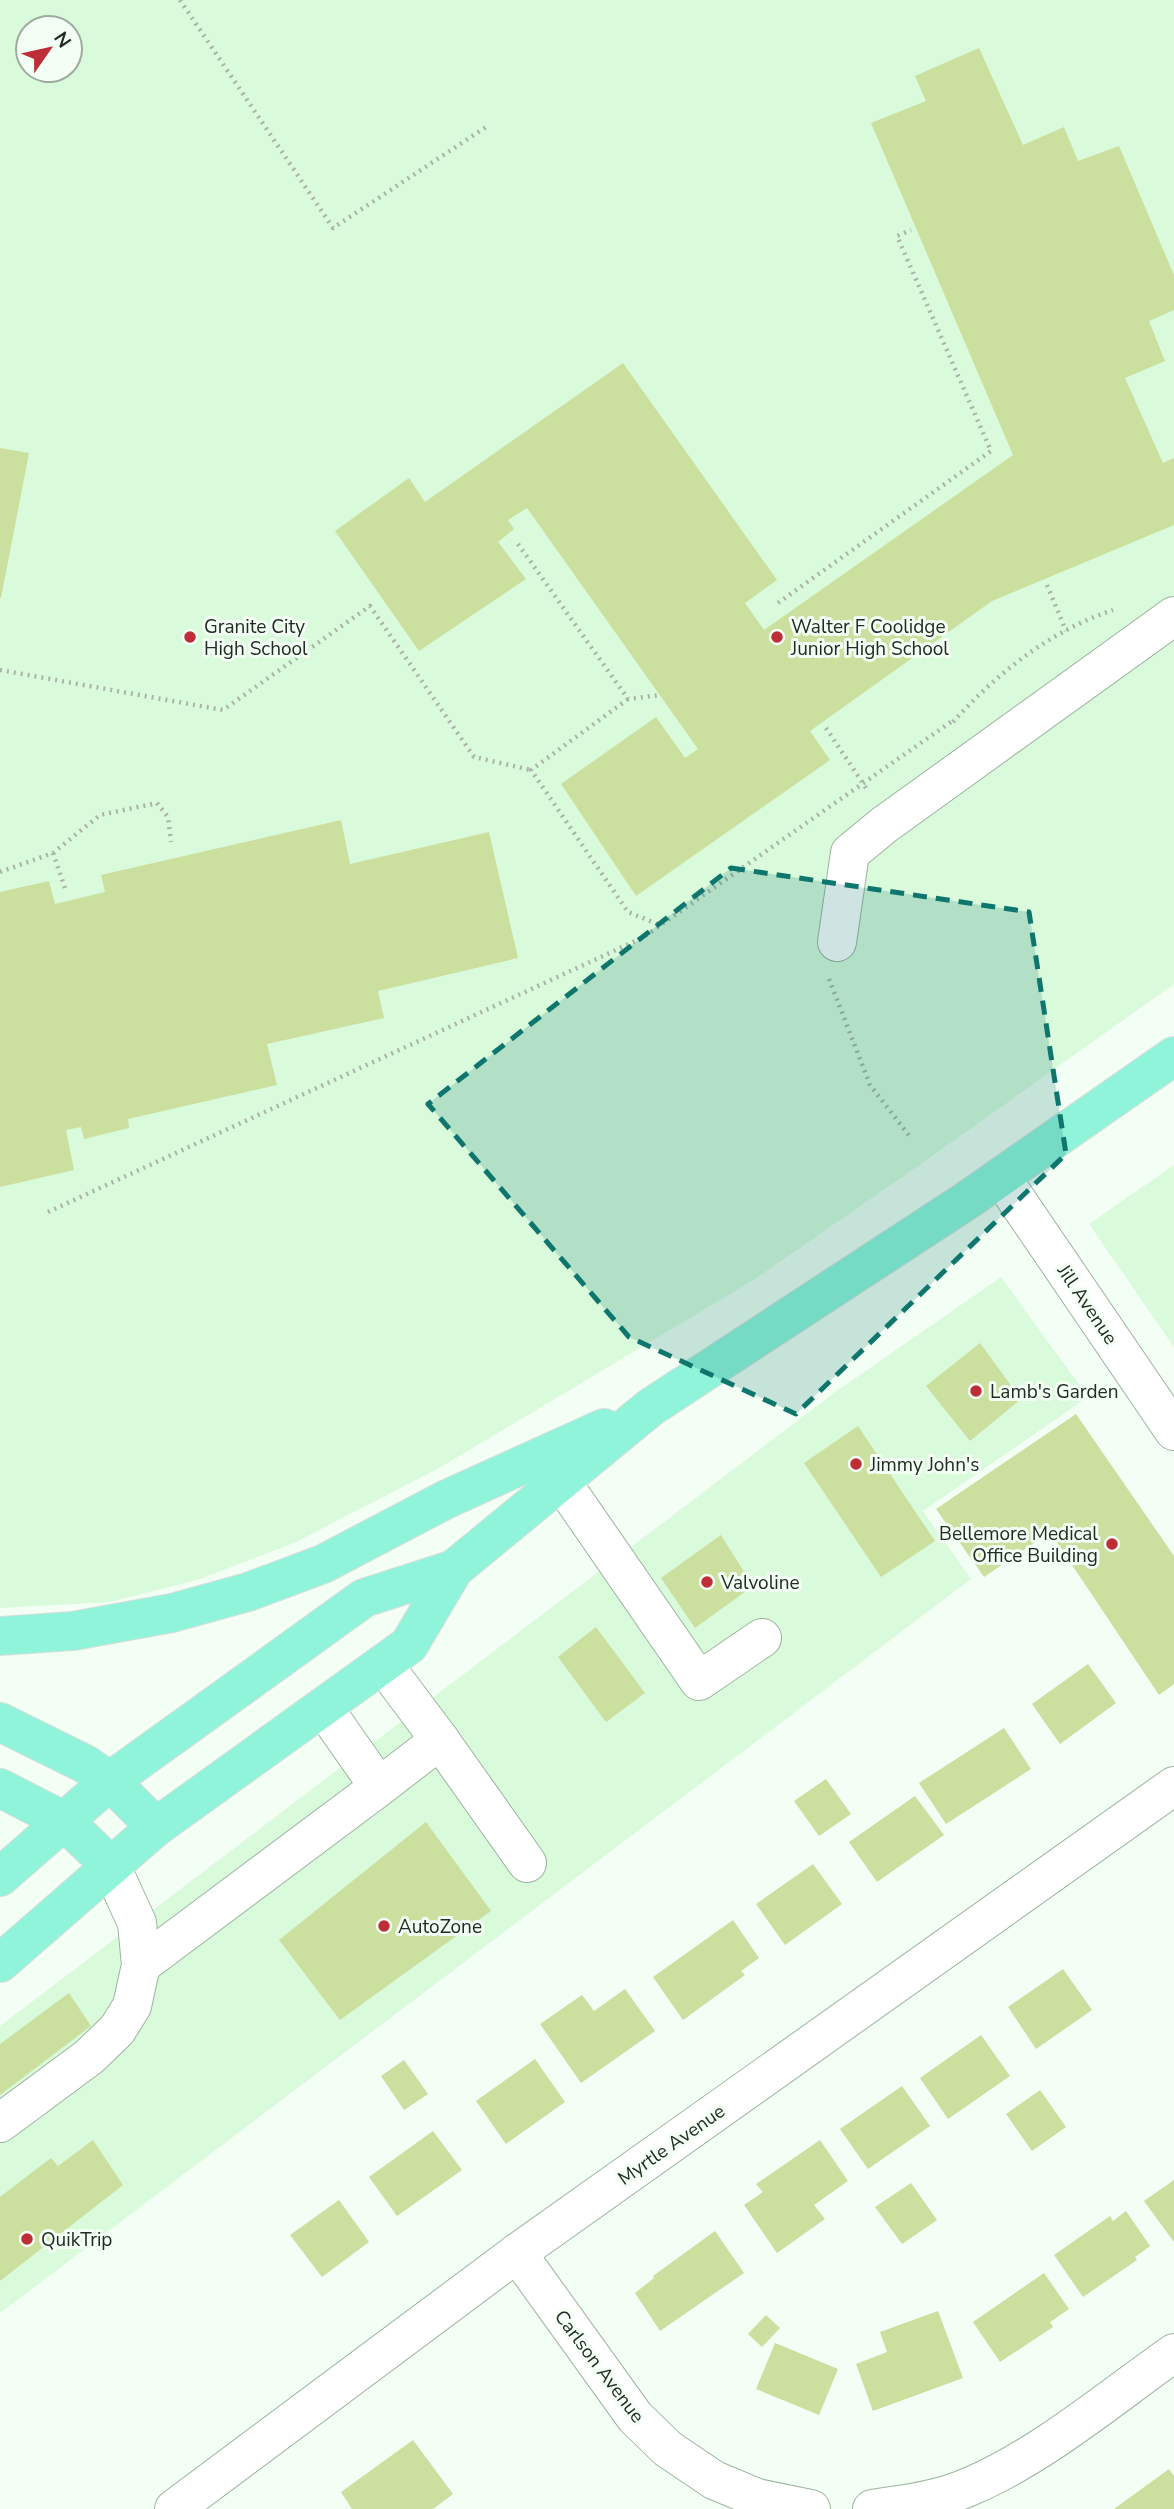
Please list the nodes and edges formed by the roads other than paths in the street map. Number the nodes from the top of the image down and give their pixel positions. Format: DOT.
graph roads {
  1 [pos="1174,616"];
  2 [pos="837,942"];
  3 [pos="1174,1056"];
  4 [pos="1001,1177"];
  5 [pos="651,1407"];
  6 [pos="1174,1431"];
  7 [pos="561,1480"];
  8 [pos="454,1569"];
  9 [pos="0,1636"];
  10 [pos="762,1638"];
  11 [pos="383,1664"];
  12 [pos="323,1707"];
  13 [pos="0,1722"];
  14 [pos="440,1740"];
  15 [pos="110,1781"];
  16 [pos="1174,1786"];
  17 [pos="379,1787"];
  18 [pos="0,1788"];
  19 [pos="64,1821"];
  20 [pos="156,1827"];
  21 [pos="527,1863"];
  22 [pos="111,1866"];
  23 [pos="0,1877"];
  24 [pos="0,1963"];
  25 [pos="141,1965"];
  26 [pos="0,2123"];
  27 [pos="517,2253"];
  28 [pos="1174,2353"];
  29 [pos="174,2509"];
  30 [pos="811,2509"];
  31 [pos="872,2509"];
  1 -- 2 [label="street"];
  3 -- 4 [label="main road"];
  4 -- 5 [label="main road"];
  4 -- 6 [label="street, Jill Avenue"];
  5 -- 7 [label="main road"];
  5 -- 9 [label="main road"];
  7 -- 8 [label="main road"];
  7 -- 10 [label="street"];
  8 -- 11 [label="main road"];
  8 -- 15 [label="main road"];
  11 -- 12 [label="main road"];
  11 -- 14 [label="street"];
  12 -- 17 [label="street"];
  12 -- 20 [label="main road"];
  13 -- 15 [label="main road"];
  14 -- 17 [label="street"];
  14 -- 21 [label="street"];
  15 -- 19 [label="main road"];
  15 -- 20 [label="main road"];
  16 -- 27 [label="street, Myrtle Avenue"];
  17 -- 25 [label="street"];
  18 -- 19 [label="main road"];
  19 -- 22 [label="main road"];
  19 -- 23 [label="main road"];
  20 -- 22 [label="main road"];
  22 -- 24 [label="main road"];
  22 -- 25 [label="street"];
  25 -- 26 [label="street"];
  27 -- 29 [label="street, Myrtle Avenue"];
  27 -- 30 [label="street, Carlson Avenue"];
  28 -- 31 [label="street"];
}
